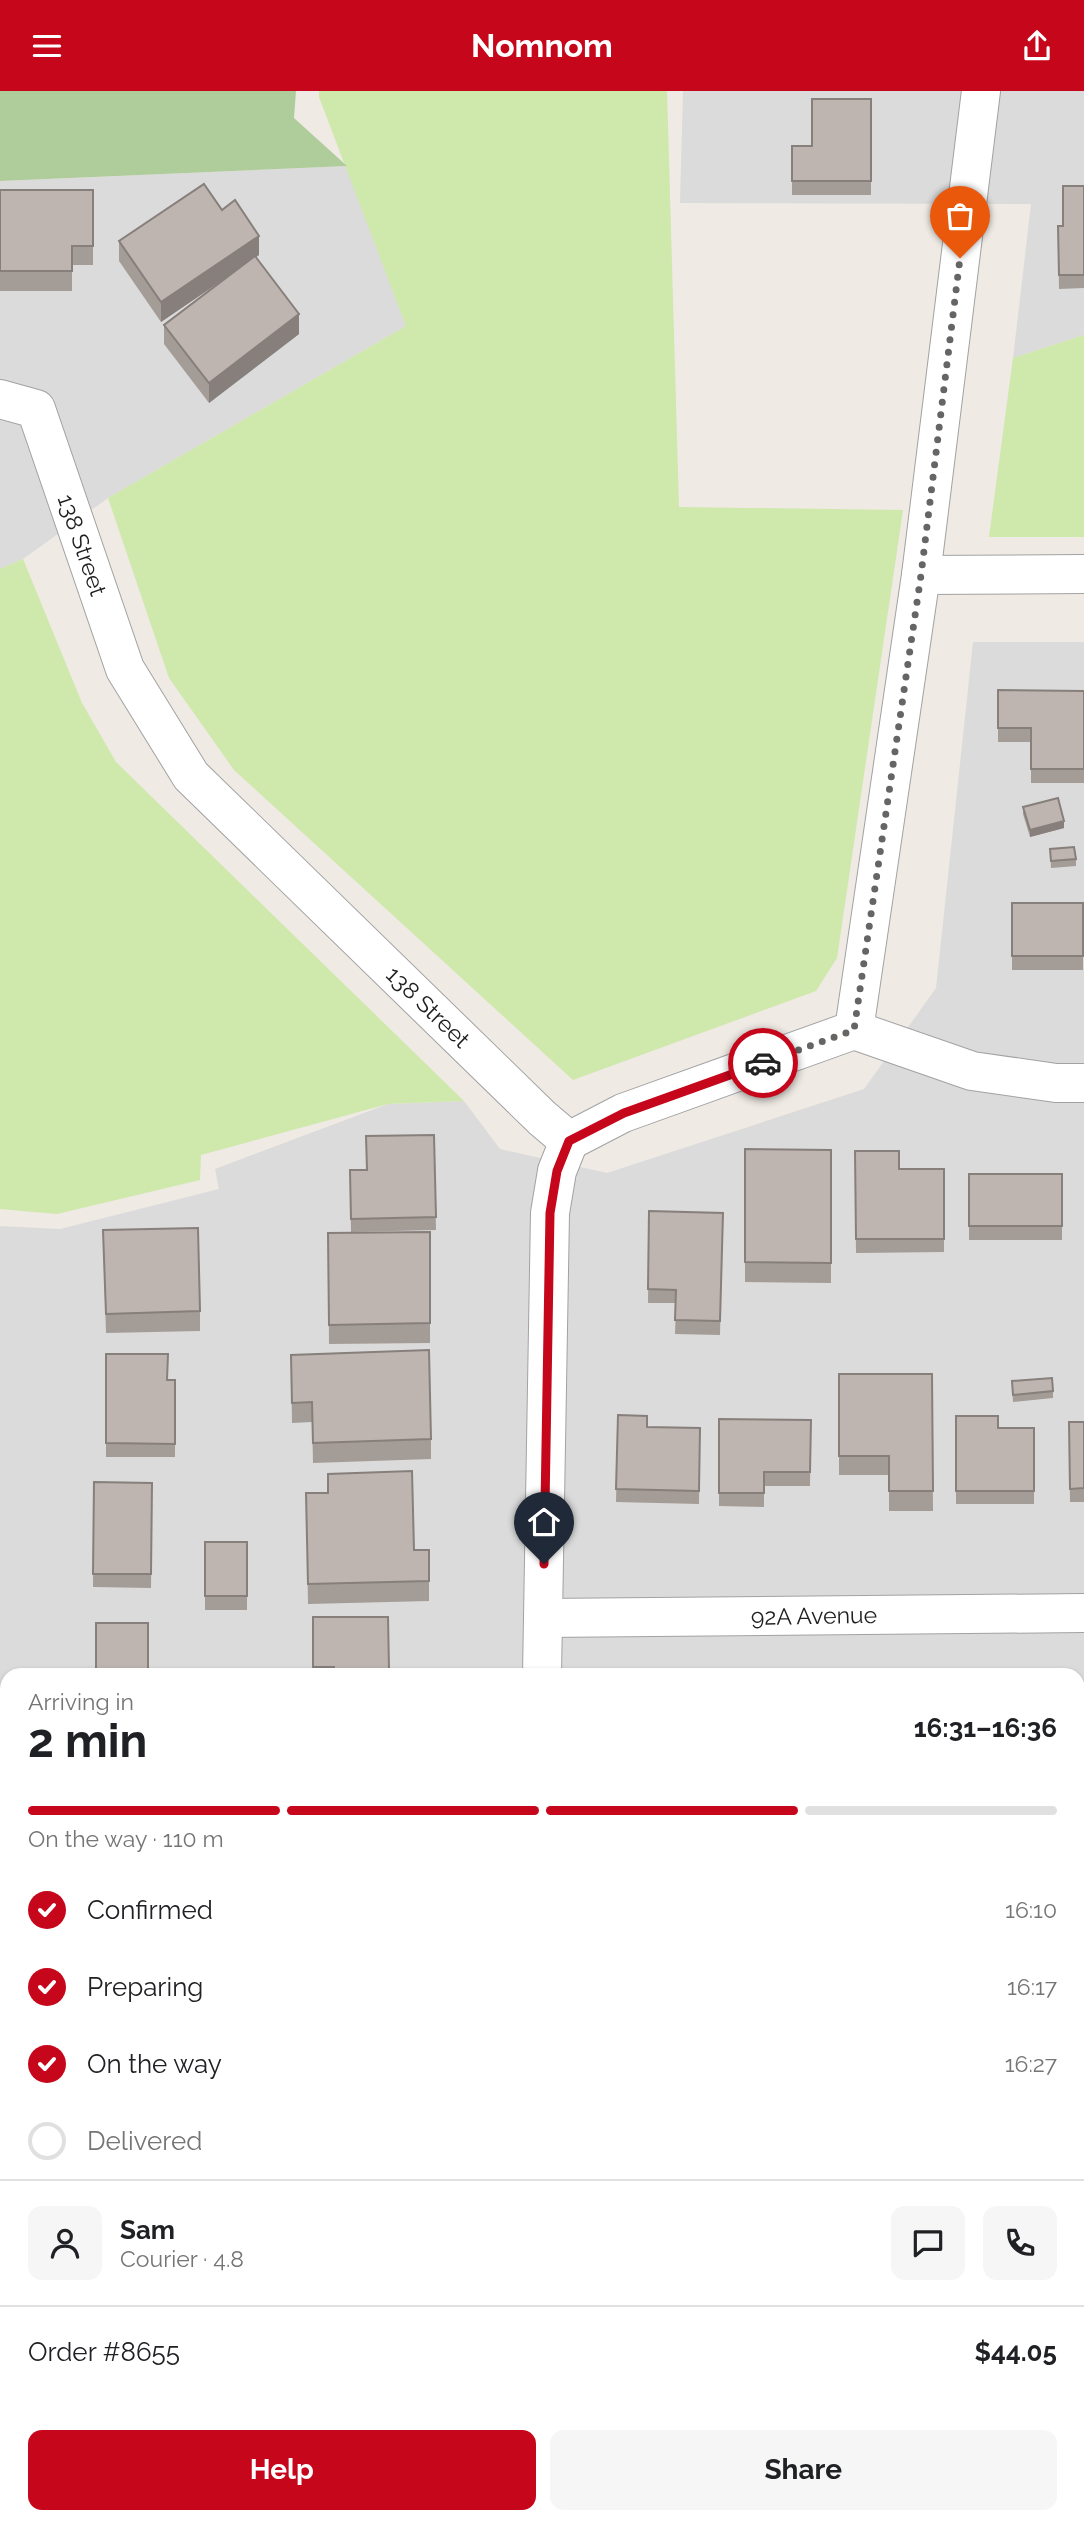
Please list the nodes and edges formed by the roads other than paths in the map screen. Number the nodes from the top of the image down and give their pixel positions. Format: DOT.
graph roads {
  1 [pos="981,91"];
  2 [pos="18,404"];
  3 [pos="1084,574"];
  4 [pos="921,575"];
  5 [pos="854,1030"];
  6 [pos="1084,1083"];
  7 [pos="569,1141"];
  8 [pos="1084,1613"];
  9 [pos="543,1618"];
  10 [pos="542,1668"];
  1 -- 4 [label="street"];
  2 -- 7 [label="street, 138 Street"];
  3 -- 4 [label="street"];
  4 -- 5 [label="street"];
  5 -- 6 [label="street"];
  5 -- 7 [label="street"];
  7 -- 9 [label="street"];
  8 -- 9 [label="street, 92A Avenue"];
  9 -- 10 [label="street"];
}
